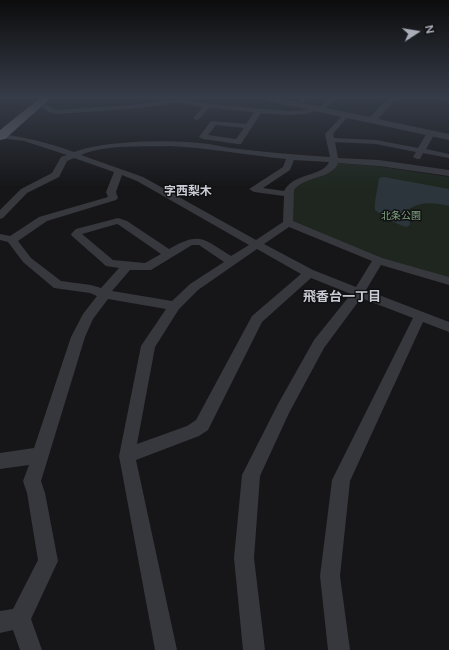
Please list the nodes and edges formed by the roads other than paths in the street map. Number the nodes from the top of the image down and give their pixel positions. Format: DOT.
graph roads {
  1 [pos="8,128"];
  2 [pos="210,128"];
  3 [pos="246,128"];
  4 [pos="334,128"];
  5 [pos="410,128"];
  6 [pos="431,133"];
  7 [pos="0,136"];
  8 [pos="449,137"];
  9 [pos="331,140"];
  10 [pos="422,151"];
  11 [pos="74,154"];
  12 [pos="449,156"];
  13 [pos="291,157"];
  14 [pos="334,159"];
  15 [pos="411,167"];
  16 [pos="120,171"];
  17 [pos="449,173"];
  18 [pos="288,194"];
  19 [pos="0,216"];
  20 [pos="288,223"];
  21 [pos="0,237"];
  22 [pos="12,240"];
  23 [pos="256,244"];
  24 [pos="169,254"];
  25 [pos="378,260"];
  26 [pos="232,262"];
  27 [pos="127,266"];
  28 [pos="309,273"];
  29 [pos="449,281"];
  30 [pos="359,292"];
  31 [pos="104,294"];
  32 [pos="175,306"];
  33 [pos="420,316"];
  34 [pos="449,327"];
  35 [pos="41,455"];
  36 [pos="126,456"];
  37 [pos="0,461"];
  38 [pos="10,620"];
  39 [pos="31,650"];
  40 [pos="166,650"];
  41 [pos="254,650"];
  42 [pos="339,650"];
  1 -- 7 [label="highway"];
  2 -- 3 [label="street"];
  4 -- 9 [label="street"];
  5 -- 6 [label="street"];
  6 -- 8 [label="street"];
  6 -- 10 [label="street"];
  7 -- 11 [label="street"];
  9 -- 10 [label="street"];
  9 -- 14 [label="street"];
  10 -- 12 [label="street"];
  10 -- 15 [label="street"];
  11 -- 13 [label="street"];
  11 -- 16 [label="street"];
  11 -- 19 [label="street"];
  13 -- 14 [label="street"];
  13 -- 18 [label="street"];
  14 -- 15 [label="street"];
  14 -- 18 [label="street"];
  15 -- 17 [label="street"];
  16 -- 22 [label="street"];
  16 -- 23 [label="street"];
  18 -- 20 [label="street"];
  20 -- 23 [label="street"];
  20 -- 25 [label="street"];
  21 -- 22 [label="street"];
  22 -- 31 [label="street"];
  23 -- 26 [label="street"];
  23 -- 28 [label="street"];
  24 -- 26 [label="street"];
  24 -- 27 [label="street"];
  24 -- 27 [label="street"];
  25 -- 29 [label="street"];
  25 -- 30 [label="street"];
  26 -- 32 [label="street"];
  27 -- 31 [label="street"];
  28 -- 30 [label="street"];
  28 -- 36 [label="street"];
  30 -- 33 [label="street"];
  30 -- 41 [label="street"];
  31 -- 32 [label="street"];
  31 -- 35 [label="street"];
  32 -- 36 [label="street"];
  33 -- 34 [label="street"];
  33 -- 42 [label="street"];
  35 -- 37 [label="street"];
  35 -- 38 [label="street"];
  36 -- 40 [label="street"];
  38 -- 39 [label="street"];
}
